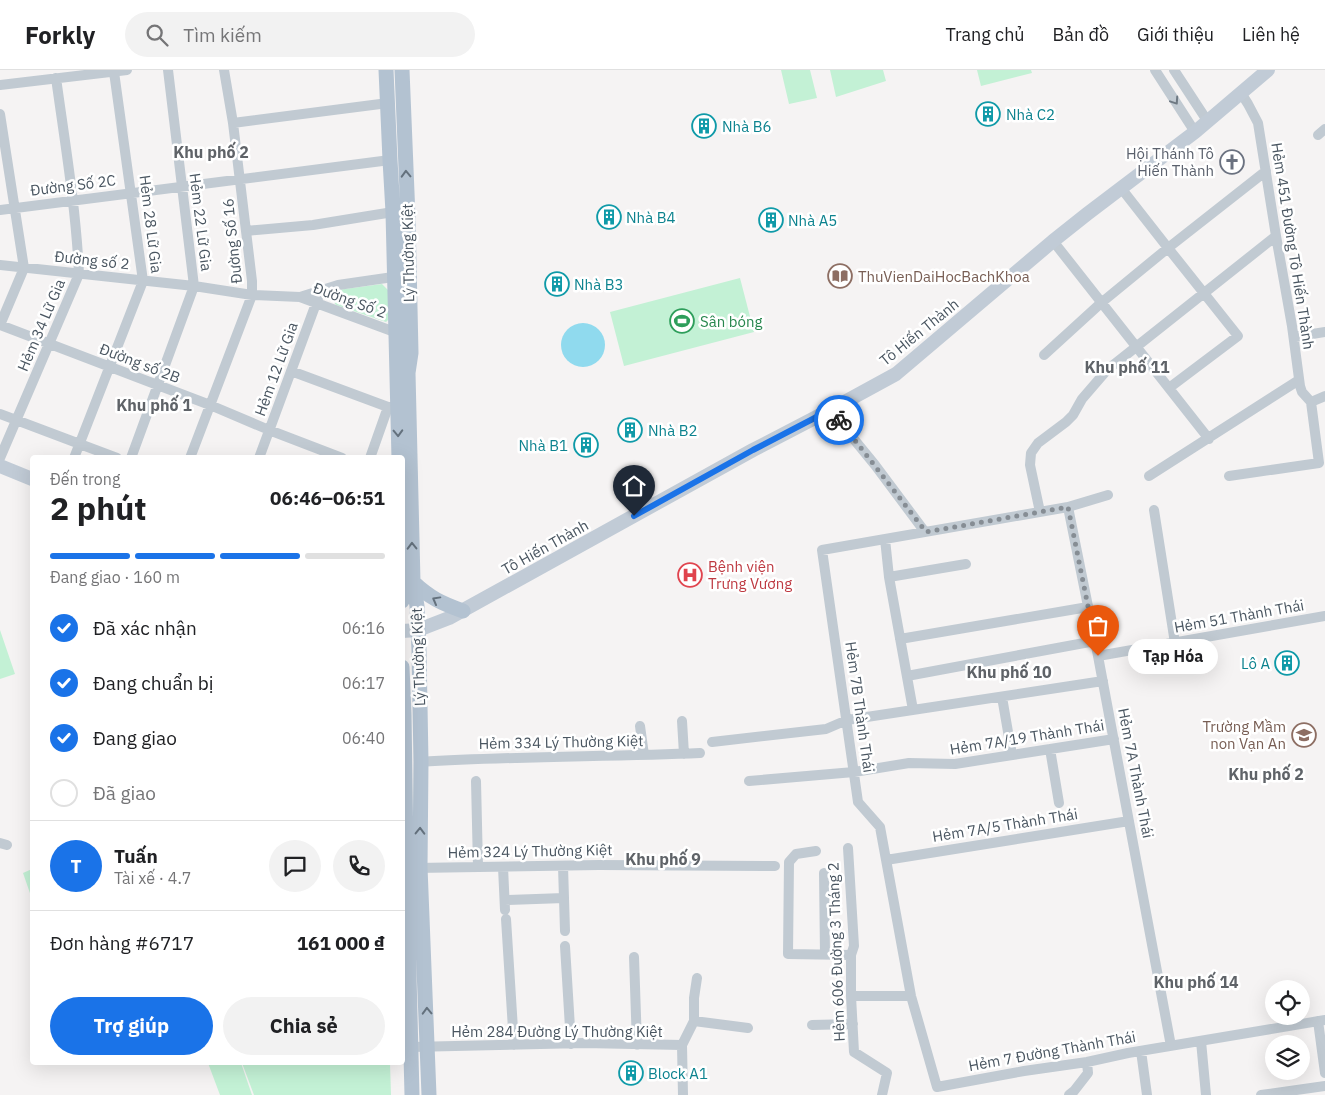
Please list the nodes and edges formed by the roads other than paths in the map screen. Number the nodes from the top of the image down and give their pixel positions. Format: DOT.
graph roads {
  1 [pos="127,70"];
  2 [pos="168,70"];
  3 [pos="224,70"];
  4 [pos="386,70"];
  5 [pos="402,70"];
  6 [pos="1155,70"];
  7 [pos="1174,70"];
  8 [pos="1268,70"];
  9 [pos="114,72"];
  10 [pos="70,73"];
  11 [pos="56,78"];
  12 [pos="0,85"];
  13 [pos="1241,93"];
  14 [pos="388,103"];
  15 [pos="0,114"];
  16 [pos="1208,122"];
  17 [pos="233,123"];
  18 [pos="1195,132"];
  19 [pos="390,160"];
  20 [pos="1266,171"];
  21 [pos="240,179"];
  22 [pos="182,186"];
  23 [pos="1121,188"];
  24 [pos="132,193"];
  25 [pos="73,201"];
  26 [pos="15,208"];
  27 [pos="0,210"];
  28 [pos="393,212"];
  29 [pos="246,231"];
  30 [pos="1276,236"];
  31 [pos="1053,242"];
  32 [pos="1168,248"];
  33 [pos="0,266"];
  34 [pos="24,268"];
  35 [pos="79,274"];
  36 [pos="402,276"];
  37 [pos="143,281"];
  38 [pos="194,286"];
  39 [pos="321,290"];
  40 [pos="1204,293"];
  41 [pos="252,295"];
  42 [pos="300,297"];
  43 [pos="316,303"];
  44 [pos="1101,303"];
  45 [pos="0,325"];
  46 [pos="1325,332"];
  47 [pos="403,335"];
  48 [pos="1294,337"];
  49 [pos="49,344"];
  50 [pos="1136,347"];
  51 [pos="1044,355"];
  52 [pos="110,367"];
  53 [pos="291,371"];
  54 [pos="1299,380"];
  55 [pos="158,385"];
  56 [pos="1169,388"];
  57 [pos="1325,396"];
  58 [pos="1312,402"];
  59 [pos="210,405"];
  60 [pos="393,407"];
  61 [pos="830,410"];
  62 [pos="0,414"];
  63 [pos="16,420"];
  64 [pos="269,430"];
  65 [pos="1209,439"];
  66 [pos="80,444"];
  67 [pos="75,455"];
  68 [pos="109,455"];
  69 [pos="132,455"];
  70 [pos="191,455"];
  71 [pos="260,455"];
  72 [pos="334,455"];
  73 [pos="371,455"];
  74 [pos="399,455"];
  75 [pos="1321,457"];
  76 [pos="0,458"];
  77 [pos="0,466"];
  78 [pos="1149,476"];
  79 [pos="1229,476"];
  80 [pos="30,478"];
  81 [pos="1108,495"];
  82 [pos="1068,507"];
  83 [pos="1154,510"];
  84 [pos="1040,512"];
  85 [pos="926,532"];
  86 [pos="885,539"];
  87 [pos="966,564"];
  88 [pos="406,575"];
  89 [pos="890,577"];
  90 [pos="1088,606"];
  91 [pos="463,611"];
  92 [pos="1325,616"];
  93 [pos="410,630"];
  94 [pos="900,639"];
  95 [pos="1095,641"];
  96 [pos="1175,643"];
  97 [pos="1098,656"];
  98 [pos="907,676"];
  99 [pos="1103,681"];
  100 [pos="1002,696"];
  101 [pos="913,710"];
  102 [pos="847,720"];
  103 [pos="682,721"];
  104 [pos="640,726"];
  105 [pos="405,731"];
  106 [pos="1114,739"];
  107 [pos="712,742"];
  108 [pos="1050,749"];
  109 [pos="700,753"];
  110 [pos="684,754"];
  111 [pos="644,755"];
  112 [pos="1012,755"];
  113 [pos="421,762"];
  114 [pos="854,772"];
  115 [pos="476,781"];
  116 [pos="749,781"];
  117 [pos="1059,803"];
  118 [pos="1130,821"];
  119 [pos="848,848"];
  120 [pos="816,851"];
  121 [pos="886,860"];
  122 [pos="503,866"];
  123 [pos="563,866"];
  124 [pos="775,866"];
  125 [pos="478,867"];
  126 [pos="413,868"];
  127 [pos="824,872"];
  128 [pos="564,898"];
  129 [pos="505,910"];
  130 [pos="565,931"];
  131 [pos="566,946"];
  132 [pos="825,955"];
  133 [pos="851,955"];
  134 [pos="634,957"];
  135 [pos="697,978"];
  136 [pos="851,996"];
  137 [pos="910,996"];
  138 [pos="1322,1020"];
  139 [pos="694,1021"];
  140 [pos="812,1024"];
  141 [pos="853,1024"];
  142 [pos="748,1028"];
  143 [pos="1201,1041"];
  144 [pos="571,1044"];
  145 [pos="514,1045"];
  146 [pos="637,1045"];
  147 [pos="682,1045"];
  148 [pos="428,1046"];
  149 [pos="1171,1046"];
  150 [pos="411,1047"];
  151 [pos="1141,1051"];
  152 [pos="1087,1062"];
  153 [pos="1325,1073"];
  154 [pos="1325,1086"];
  155 [pos="937,1087"];
  156 [pos="412,1095"];
  157 [pos="429,1095"];
  158 [pos="683,1095"];
  159 [pos="882,1095"];
  160 [pos="1070,1095"];
  161 [pos="1147,1095"];
  162 [pos="1206,1095"];
  163 [pos="1261,1095"];
  1 -- 9 [label="street"];
  2 -- 22 [label="street, Hẻm 22 Lữ Gia"];
  3 -- 17 [label="street, Đường Số 16"];
  4 -- 14 [label="main road, Lý Thường Kiệt"];
  36 -- 5 [label="main road, Lý Thường Kiệt, one-way"];
  6 -- 18 [label="street, one-way"];
  7 -- 16 [label="street"];
  8 -- 13 [label="main road, Tô Hiến Thành"];
  9 -- 10 [label="street"];
  9 -- 24 [label="street, Hẻm 28 Lữ Gia"];
  10 -- 11 [label="street"];
  11 -- 12 [label="street"];
  11 -- 25 [label="street, Hẻm 34 Lữ Gia"];
  13 -- 16 [label="main road, Tô Hiến Thành"];
  13 -- 20 [label="street, Hẻm 451 Đường Tô Hiến Thành"];
  14 -- 17 [label="street"];
  14 -- 19 [label="main road, Lý Thường Kiệt"];
  15 -- 26 [label="street"];
  16 -- 18 [label="main road, Tô Hiến Thành"];
  17 -- 21 [label="street, Đường Số 16"];
  18 -- 23 [label="main road, Tô Hiến Thành"];
  19 -- 21 [label="street, Đường Số 2C"];
  19 -- 28 [label="main road, Lý Thường Kiệt"];
  20 -- 30 [label="street, Hẻm 451 Đường Tô Hiến Thành"];
  20 -- 32 [label="street"];
  21 -- 22 [label="street, Đường Số 2C"];
  21 -- 29 [label="street, Đường Số 16"];
  22 -- 24 [label="street, Đường Số 2C"];
  22 -- 38 [label="street, Hẻm 22 Lữ Gia"];
  23 -- 31 [label="main road, Tô Hiến Thành"];
  23 -- 32 [label="street"];
  24 -- 25 [label="street, Đường Số 2C"];
  24 -- 37 [label="street, Hẻm 28 Lữ Gia"];
  25 -- 26 [label="street, Đường Số 2C"];
  25 -- 35 [label="street, Hẻm 34 Lữ Gia"];
  26 -- 27 [label="street, Đường Số 2C"];
  26 -- 34 [label="street"];
  28 -- 29 [label="street"];
  28 -- 36 [label="main road, Lý Thường Kiệt"];
  29 -- 41 [label="street, Đường Số 16"];
  30 -- 40 [label="street"];
  30 -- 48 [label="street, Hẻm 451 Đường Tô Hiến Thành"];
  31 -- 44 [label="street"];
  31 -- 61 [label="main road, Tô Hiến Thành"];
  32 -- 40 [label="street"];
  32 -- 44 [label="street"];
  33 -- 34 [label="street, Đường số 2"];
  34 -- 35 [label="street, Đường số 2"];
  34 -- 45 [label="street"];
  35 -- 37 [label="street, Đường số 2"];
  35 -- 49 [label="street, Hẻm 34 Lữ Gia"];
  36 -- 39 [label="street, Đường Số 2"];
  36 -- 47 [label="main road, Lý Thường Kiệt"];
  37 -- 38 [label="street, Đường số 2"];
  37 -- 52 [label="street, Hẻm 28 Lữ Gia"];
  38 -- 41 [label="street, Đường số 2"];
  38 -- 55 [label="street, Hẻm 22 Lữ Gia"];
  39 -- 42 [label="street, Đường Số 2"];
  39 -- 43 [label="street, Hẻm 12 Lữ Gia"];
  40 -- 50 [label="street"];
  40 -- 56 [label="street"];
  41 -- 42 [label="street, Đường số 2"];
  41 -- 59 [label="street, Đường Số 16"];
  42 -- 43 [label="street, Đường Số 2"];
  43 -- 47 [label="street, Đường Số 2"];
  43 -- 53 [label="street, Hẻm 12 Lữ Gia"];
  44 -- 50 [label="street"];
  44 -- 51 [label="street"];
  45 -- 49 [label="street, Đường số 2B"];
  46 -- 48 [label="street"];
  47 -- 60 [label="main road, Lý Thường Kiệt"];
  88 -- 47 [label="main road, Lý Thường Kiệt, one-way"];
  48 -- 54 [label="street, Hẻm 451 Đường Tô Hiến Thành"];
  49 -- 52 [label="street, Đường số 2B"];
  49 -- 63 [label="street, Hẻm 34 Lữ Gia"];
  50 -- 56 [label="street"];
  50 -- 84 [label="street"];
  52 -- 55 [label="street, Đường số 2B"];
  52 -- 66 [label="street, Hẻm 28 Lữ Gia"];
  53 -- 60 [label="street"];
  53 -- 64 [label="street, Hẻm 12 Lữ Gia"];
  54 -- 58 [label="street, Hẻm 451 Đường Tô Hiến Thành"];
  54 -- 65 [label="street"];
  55 -- 59 [label="street, Đường số 2B"];
  55 -- 69 [label="street, Hẻm 22 Lữ Gia"];
  56 -- 65 [label="street"];
  57 -- 58 [label="street"];
  58 -- 75 [label="street, Hẻm 451 Đường Tô Hiến Thành"];
  59 -- 64 [label="street, Đường số 2B"];
  59 -- 70 [label="street, Đường Số 16"];
  60 -- 73 [label="street"];
  60 -- 74 [label="main road, Lý Thường Kiệt, one-way"];
  61 -- 85 [label="street"];
  61 -- 91 [label="main road, Tô Hiến Thành"];
  62 -- 63 [label="street"];
  63 -- 66 [label="street"];
  63 -- 76 [label="street, Hẻm 34 Lữ Gia"];
  64 -- 71 [label="street, Hẻm 12 Lữ Gia"];
  64 -- 72 [label="street, Đường số 2B"];
  65 -- 78 [label="street"];
  66 -- 67 [label="street, Hẻm 28 Lữ Gia"];
  66 -- 68 [label="street"];
  75 -- 79 [label="street"];
  77 -- 80 [label="main road"];
  81 -- 82 [label="street"];
  82 -- 84 [label="street"];
  82 -- 90 [label="street, Hẻm 7A Thành Thái"];
  83 -- 96 [label="street"];
  84 -- 85 [label="street"];
  85 -- 86 [label="street"];
  86 -- 89 [label="street"];
  86 -- 102 [label="street, Hẻm 7B Thành Thái"];
  87 -- 89 [label="street"];
  91 -- 88 [label="main road, one-way"];
  88 -- 93 [label="main road, Lý Thường Kiệt"];
  89 -- 94 [label="street"];
  90 -- 94 [label="street"];
  90 -- 95 [label="street, Hẻm 7A Thành Thái"];
  91 -- 93 [label="main road, Tô Hiến Thành"];
  92 -- 96 [label="street, Hẻm 51 Thành Thái"];
  93 -- 113 [label="main road, Lý Thường Kiệt"];
  94 -- 98 [label="street"];
  95 -- 97 [label="street, Hẻm 7A Thành Thái"];
  95 -- 98 [label="street"];
  96 -- 97 [label="street, Hẻm 51 Thành Thái"];
  97 -- 99 [label="street, Hẻm 7A Thành Thái"];
  98 -- 101 [label="street"];
  99 -- 100 [label="street"];
  99 -- 106 [label="street, Hẻm 7A Thành Thái"];
  100 -- 101 [label="street"];
  100 -- 112 [label="street"];
  101 -- 102 [label="street"];
  102 -- 107 [label="street"];
  102 -- 114 [label="street, Hẻm 7B Thành Thái"];
  103 -- 110 [label="street"];
  104 -- 111 [label="street"];
  105 -- 126 [label="main road, Lý Thường Kiệt"];
  106 -- 108 [label="street, Hẻm 7A/19 Thành Thái"];
  106 -- 118 [label="street, Hẻm 7A Thành Thái"];
  108 -- 112 [label="street, Hẻm 7A/19 Thành Thái"];
  108 -- 117 [label="street"];
  109 -- 110 [label="street, Hẻm 334 Lý Thường Kiệt"];
  110 -- 111 [label="street, Hẻm 334 Lý Thường Kiệt"];
  111 -- 113 [label="street, Hẻm 334 Lý Thường Kiệt"];
  112 -- 114 [label="street, Hẻm 7A/19 Thành Thái"];
  126 -- 113 [label="main road, Lý Thường Kiệt, one-way"];
  114 -- 116 [label="street, Hẻm 7A/19 Thành Thái"];
  114 -- 121 [label="street, Hẻm 7B Thành Thái"];
  115 -- 125 [label="street"];
  118 -- 121 [label="street, Hẻm 7A/5 Thành Thái"];
  118 -- 149 [label="street, Hẻm 7A Thành Thái"];
  119 -- 133 [label="street, Hẻm 606 Đường 3 Tháng 2"];
  120 -- 132 [label="street"];
  121 -- 137 [label="street, Hẻm 7B Thành Thái"];
  122 -- 123 [label="street, Hẻm 324 Lý Thường Kiệt"];
  122 -- 125 [label="street, Hẻm 324 Lý Thường Kiệt"];
  122 -- 129 [label="street"];
  123 -- 124 [label="street, Hẻm 324 Lý Thường Kiệt"];
  123 -- 128 [label="street"];
  125 -- 126 [label="street, Hẻm 324 Lý Thường Kiệt"];
  148 -- 126 [label="main road, Lý Thường Kiệt, one-way"];
  126 -- 150 [label="main road, Lý Thường Kiệt"];
  127 -- 132 [label="street"];
  128 -- 129 [label="street"];
  128 -- 130 [label="street"];
  129 -- 145 [label="street"];
  131 -- 144 [label="street"];
  132 -- 133 [label="street"];
  133 -- 136 [label="street, Hẻm 606 Đường 3 Tháng 2"];
  134 -- 146 [label="street"];
  135 -- 139 [label="street"];
  136 -- 137 [label="street"];
  136 -- 141 [label="street, Hẻm 606 Đường 3 Tháng 2"];
  137 -- 155 [label="street, Hẻm 7B Thành Thái"];
  138 -- 143 [label="street, Hẻm 7 Đường Thành Thái"];
  138 -- 153 [label="street"];
  139 -- 142 [label="street"];
  139 -- 147 [label="street, Hẻm 284 Đường Lý Thường Kiệt"];
  140 -- 141 [label="street"];
  141 -- 159 [label="street, Hẻm 606 Đường 3 Tháng 2"];
  143 -- 149 [label="street, Hẻm 7 Đường Thành Thái"];
  143 -- 162 [label="street"];
  144 -- 145 [label="street, Hẻm 284 Đường Lý Thường Kiệt"];
  144 -- 146 [label="street, Hẻm 284 Đường Lý Thường Kiệt"];
  145 -- 148 [label="street, Hẻm 284 Đường Lý Thường Kiệt"];
  146 -- 147 [label="street, Hẻm 284 Đường Lý Thường Kiệt"];
  147 -- 158 [label="street"];
  148 -- 150 [label="street, Hẻm 284 Đường Lý Thường Kiệt"];
  148 -- 157 [label="main road, Lý Thường Kiệt"];
  149 -- 151 [label="street, Hẻm 7 Đường Thành Thái"];
  150 -- 156 [label="main road, Lý Thường Kiệt"];
  151 -- 152 [label="street, Hẻm 7 Đường Thành Thái"];
  151 -- 161 [label="street"];
  152 -- 155 [label="street, Hẻm 7 Đường Thành Thái"];
  152 -- 160 [label="street"];
  154 -- 163 [label="street"];
}
